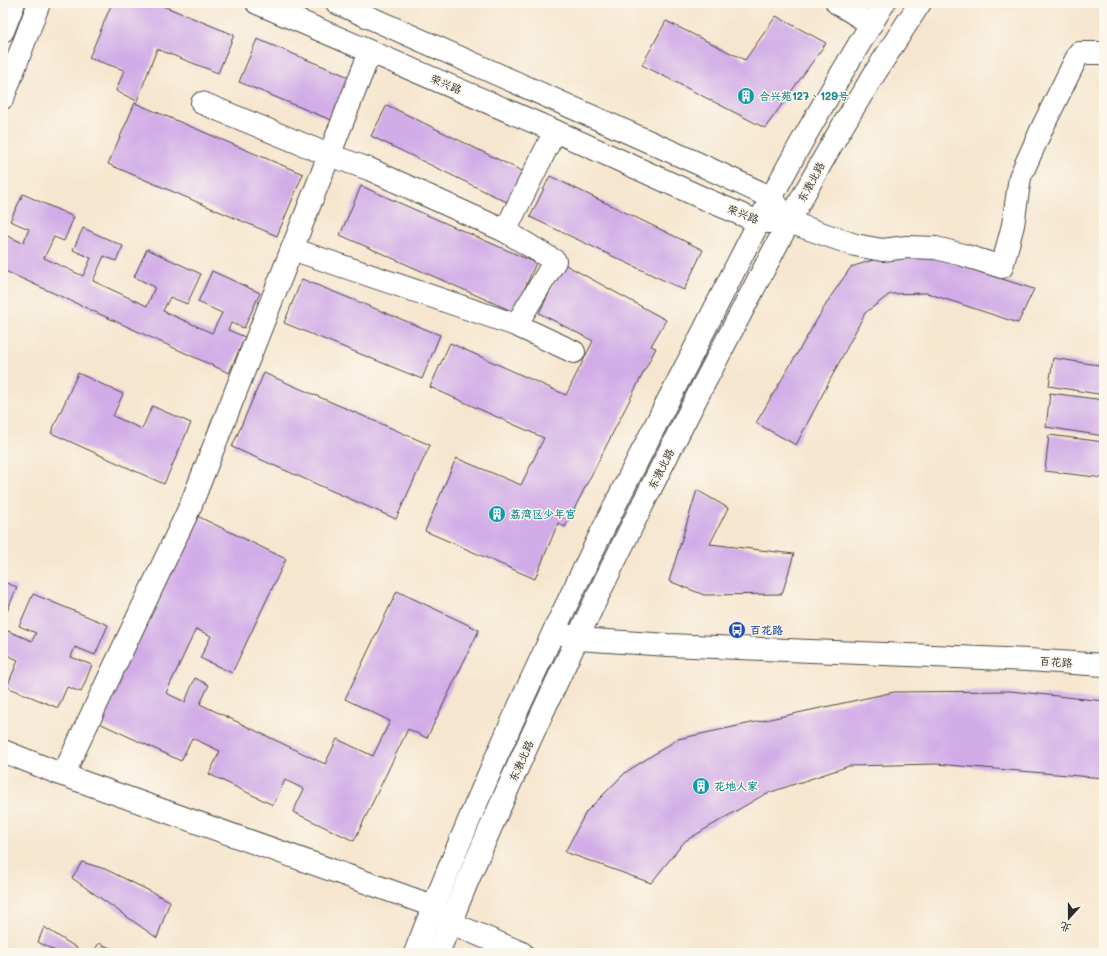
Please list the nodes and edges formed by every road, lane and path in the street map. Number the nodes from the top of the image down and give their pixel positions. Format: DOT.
graph roads {
  1 [pos="14,3"];
  2 [pos="39,3"];
  3 [pos="257,3"];
  4 [pos="337,3"];
  5 [pos="837,3"];
  6 [pos="884,3"];
  7 [pos="920,3"];
  8 [pos="871,24"];
  9 [pos="3,31"];
  10 [pos="370,52"];
  11 [pos="1104,53"];
  12 [pos="3,98"];
  13 [pos="202,103"];
  14 [pos="555,131"];
  15 [pos="329,155"];
  16 [pos="772,198"];
  17 [pos="759,222"];
  18 [pos="789,222"];
  19 [pos="505,231"];
  20 [pos="292,249"];
  21 [pos="516,325"];
  22 [pos="574,352"];
  23 [pos="554,631"];
  24 [pos="578,639"];
  25 [pos="1104,665"];
  26 [pos="3,751"];
  27 [pos="63,775"];
  28 [pos="433,906"];
  29 [pos="451,923"];
  30 [pos="415,953"];
  31 [pos="438,953"];
  32 [pos="522,953"];
  1 -- 9 [label="street"];
  2 -- 12 [label="street"];
  3 -- 10 [label="street, 荣兴路"];
  4 -- 16 [label="street"];
  5 -- 8 [label="street"];
  6 -- 8 [label="street"];
  7 -- 18 [label="street, 东漖北路"];
  8 -- 16 [label="street"];
  10 -- 14 [label="street, 荣兴路"];
  10 -- 15 [label="street"];
  11 -- 18 [label="street, 荣兴路"];
  13 -- 15 [label="street"];
  14 -- 17 [label="street, 荣兴路"];
  14 -- 19 [label="street"];
  15 -- 19 [label="street"];
  15 -- 20 [label="street"];
  16 -- 17 [label="street"];
  16 -- 18 [label="street"];
  17 -- 18 [label="street, 荣兴路"];
  17 -- 23 [label="street"];
  18 -- 24 [label="street, 东漖北路"];
  19 -- 21 [label="street"];
  20 -- 21 [label="street"];
  20 -- 27 [label="street"];
  21 -- 22 [label="street"];
  23 -- 24 [label="street, 百花路"];
  23 -- 28 [label="street"];
  24 -- 25 [label="street, 百花路"];
  24 -- 29 [label="street, 东漖北路"];
  26 -- 27 [label="street"];
  27 -- 28 [label="street"];
  28 -- 29 [label="street"];
  28 -- 30 [label="street"];
  29 -- 31 [label="street, 东漖北路"];
  29 -- 32 [label="street"];
}
